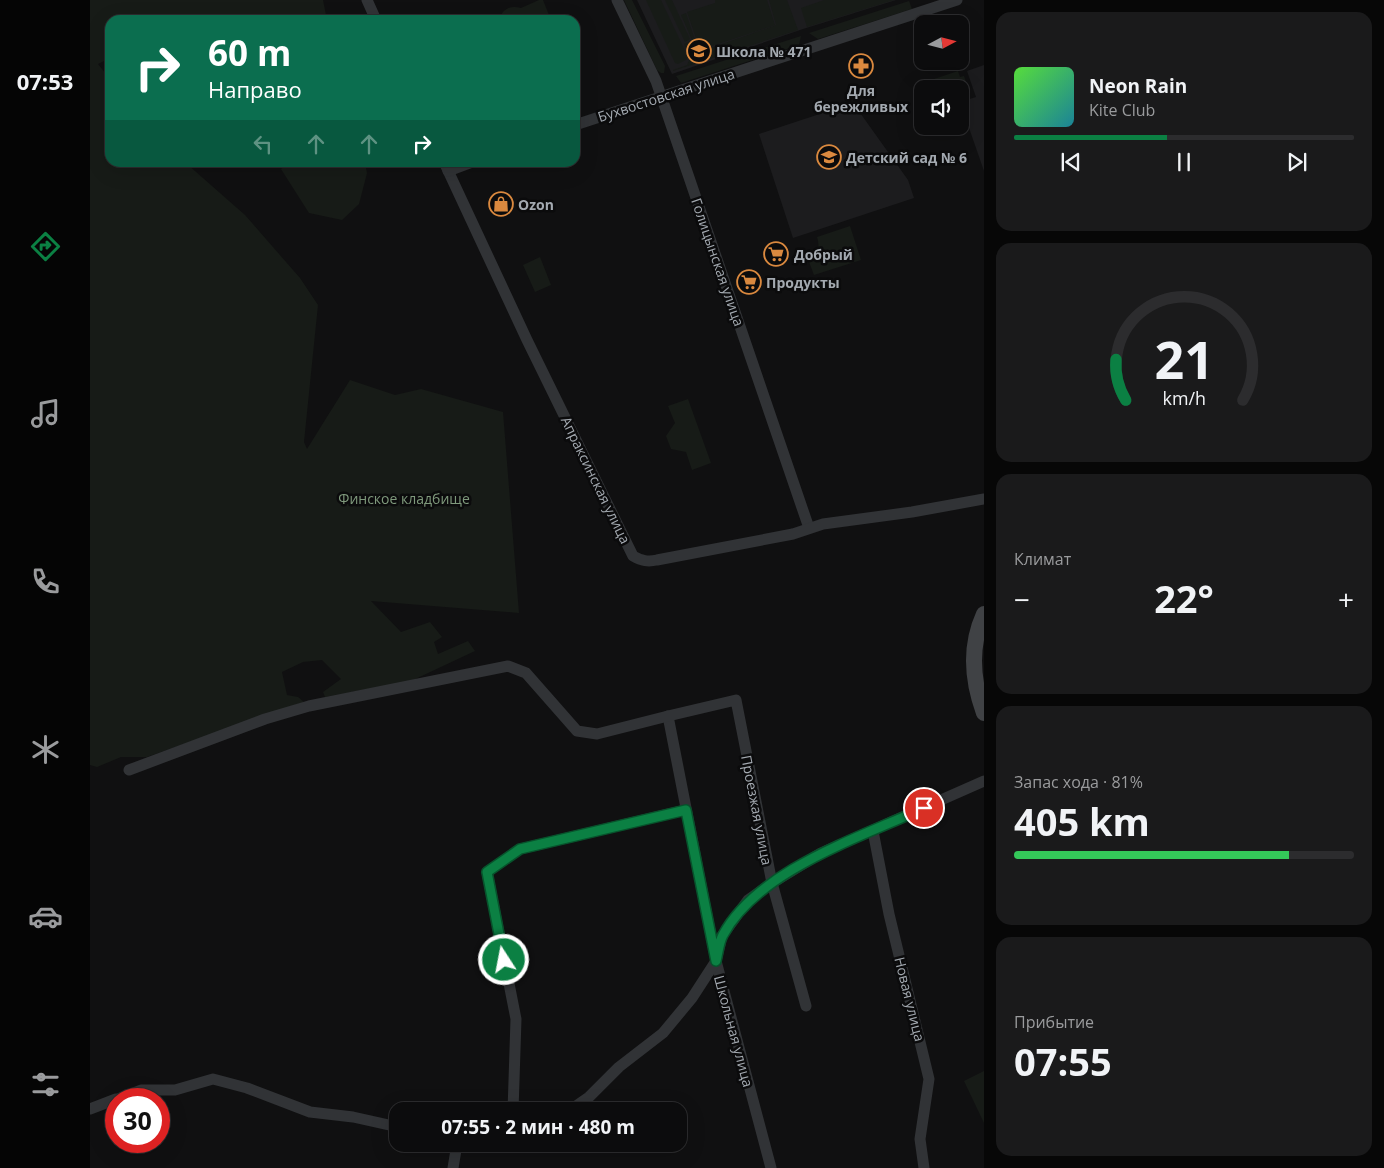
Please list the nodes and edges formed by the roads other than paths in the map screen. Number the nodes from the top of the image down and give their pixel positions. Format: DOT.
graph roads {
  1 [pos="367,0"];
  2 [pos="617,0"];
  3 [pos="957,0"];
  4 [pos="374,15"];
  5 [pos="661,96"];
  6 [pos="580,123"];
  7 [pos="446,167"];
  8 [pos="984,499"];
  9 [pos="809,528"];
  10 [pos="984,614"];
  11 [pos="984,713"];
  12 [pos="668,716"];
  13 [pos="129,770"];
  14 [pos="984,781"];
  15 [pos="686,810"];
  16 [pos="873,831"];
  17 [pos="772,883"];
  18 [pos="716,961"];
  19 [pos="806,1006"];
  20 [pos="170,1090"];
  21 [pos="513,1102"];
  22 [pos="582,1102"];
  23 [pos="105,1103"];
  24 [pos="90,1109"];
  25 [pos="389,1125"];
  26 [pos="456,1152"];
  27 [pos="453,1168"];
  28 [pos="771,1168"];
  29 [pos="924,1168"];
  1 -- 4 [label="street"];
  2 -- 5 [label="street, Голицынская улица"];
  3 -- 5 [label="street, Бухвостовская улица"];
  5 -- 6 [label="street, Бухвостовская улица"];
  5 -- 9 [label="street, Голицынская улица"];
  7 -- 9 [label="street, Апраксинская улица"];
  8 -- 9 [label="street, Апраксинская улица"];
  10 -- 11 [label="main road"];
  12 -- 13 [label="street"];
  12 -- 15 [label="street, Школьная улица"];
  12 -- 17 [label="street, Проезжая улица"];
  14 -- 16 [label="street"];
  15 -- 18 [label="street, Школьная улица"];
  15 -- 21 [label="street"];
  16 -- 17 [label="street"];
  16 -- 29 [label="street, Новая улица"];
  17 -- 18 [label="street"];
  17 -- 19 [label="street, Проезжая улица"];
  18 -- 22 [label="street"];
  18 -- 28 [label="street, Школьная улица"];
  20 -- 25 [label="street"];
  23 -- 24 [label="street"];
  26 -- 27 [label="street"];
}
